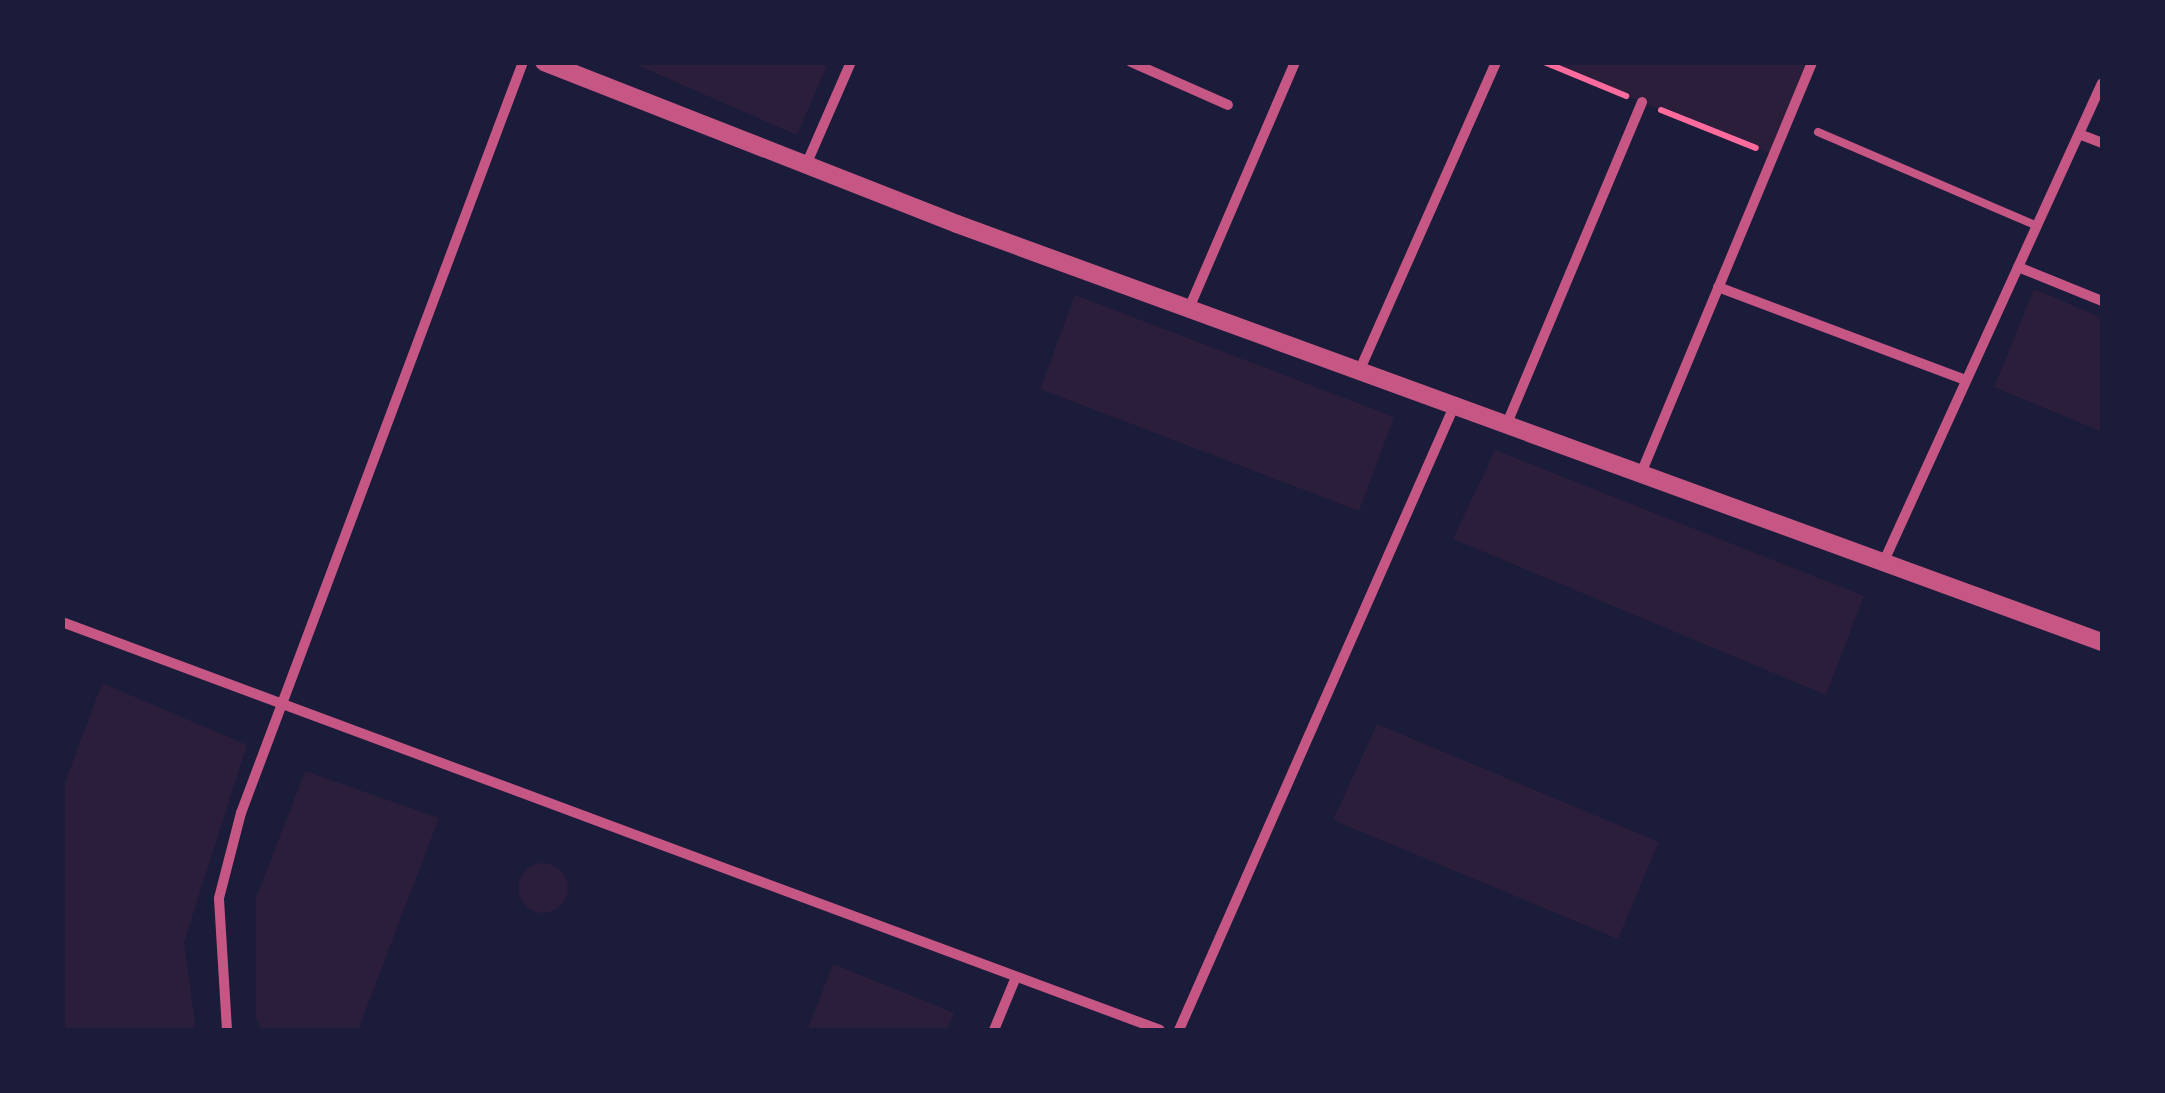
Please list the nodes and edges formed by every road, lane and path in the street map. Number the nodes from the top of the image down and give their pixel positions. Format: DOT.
graph roads {
  1 [pos="523,62"];
  2 [pos="544,62"];
  3 [pos="852,62"];
  4 [pos="1131,62"];
  5 [pos="1295,62"];
  6 [pos="1496,62"];
  7 [pos="1812,62"];
  8 [pos="2102,83"];
  9 [pos="1642,102"];
  10 [pos="1228,105"];
  11 [pos="1818,132"];
  12 [pos="2079,134"];
  13 [pos="2102,144"];
  14 [pos="806,165"];
  15 [pos="2037,226"];
  16 [pos="2018,267"];
  17 [pos="1718,287"];
  18 [pos="2102,302"];
  19 [pos="1190,306"];
  20 [pos="1362,367"];
  21 [pos="1966,380"];
  22 [pos="1456,401"];
  23 [pos="1508,420"];
  24 [pos="1642,470"];
  25 [pos="1884,560"];
  26 [pos="62,622"];
  27 [pos="2102,642"];
  28 [pos="281,703"];
  29 [pos="1016,977"];
  30 [pos="227,1030"];
  31 [pos="994,1030"];
  32 [pos="1160,1030"];
  33 [pos="1179,1030"];
  1 -- 28 [label="street"];
  2 -- 14 [label="street"];
  3 -- 14 [label="street"];
  4 -- 10 [label="street"];
  5 -- 19 [label="street"];
  6 -- 20 [label="street"];
  7 -- 17 [label="street"];
  8 -- 12 [label="street"];
  9 -- 23 [label="street"];
  11 -- 15 [label="lane"];
  12 -- 13 [label="street"];
  12 -- 15 [label="street"];
  14 -- 19 [label="street"];
  15 -- 16 [label="street"];
  16 -- 18 [label="street"];
  16 -- 21 [label="street"];
  17 -- 21 [label="street"];
  17 -- 24 [label="street"];
  19 -- 20 [label="street"];
  20 -- 22 [label="street"];
  21 -- 25 [label="street"];
  22 -- 23 [label="street"];
  22 -- 33 [label="street"];
  23 -- 24 [label="street"];
  24 -- 25 [label="street"];
  25 -- 27 [label="street"];
  26 -- 28 [label="street"];
  28 -- 29 [label="street"];
  28 -- 30 [label="street"];
  29 -- 31 [label="street"];
  29 -- 32 [label="street"];
}
